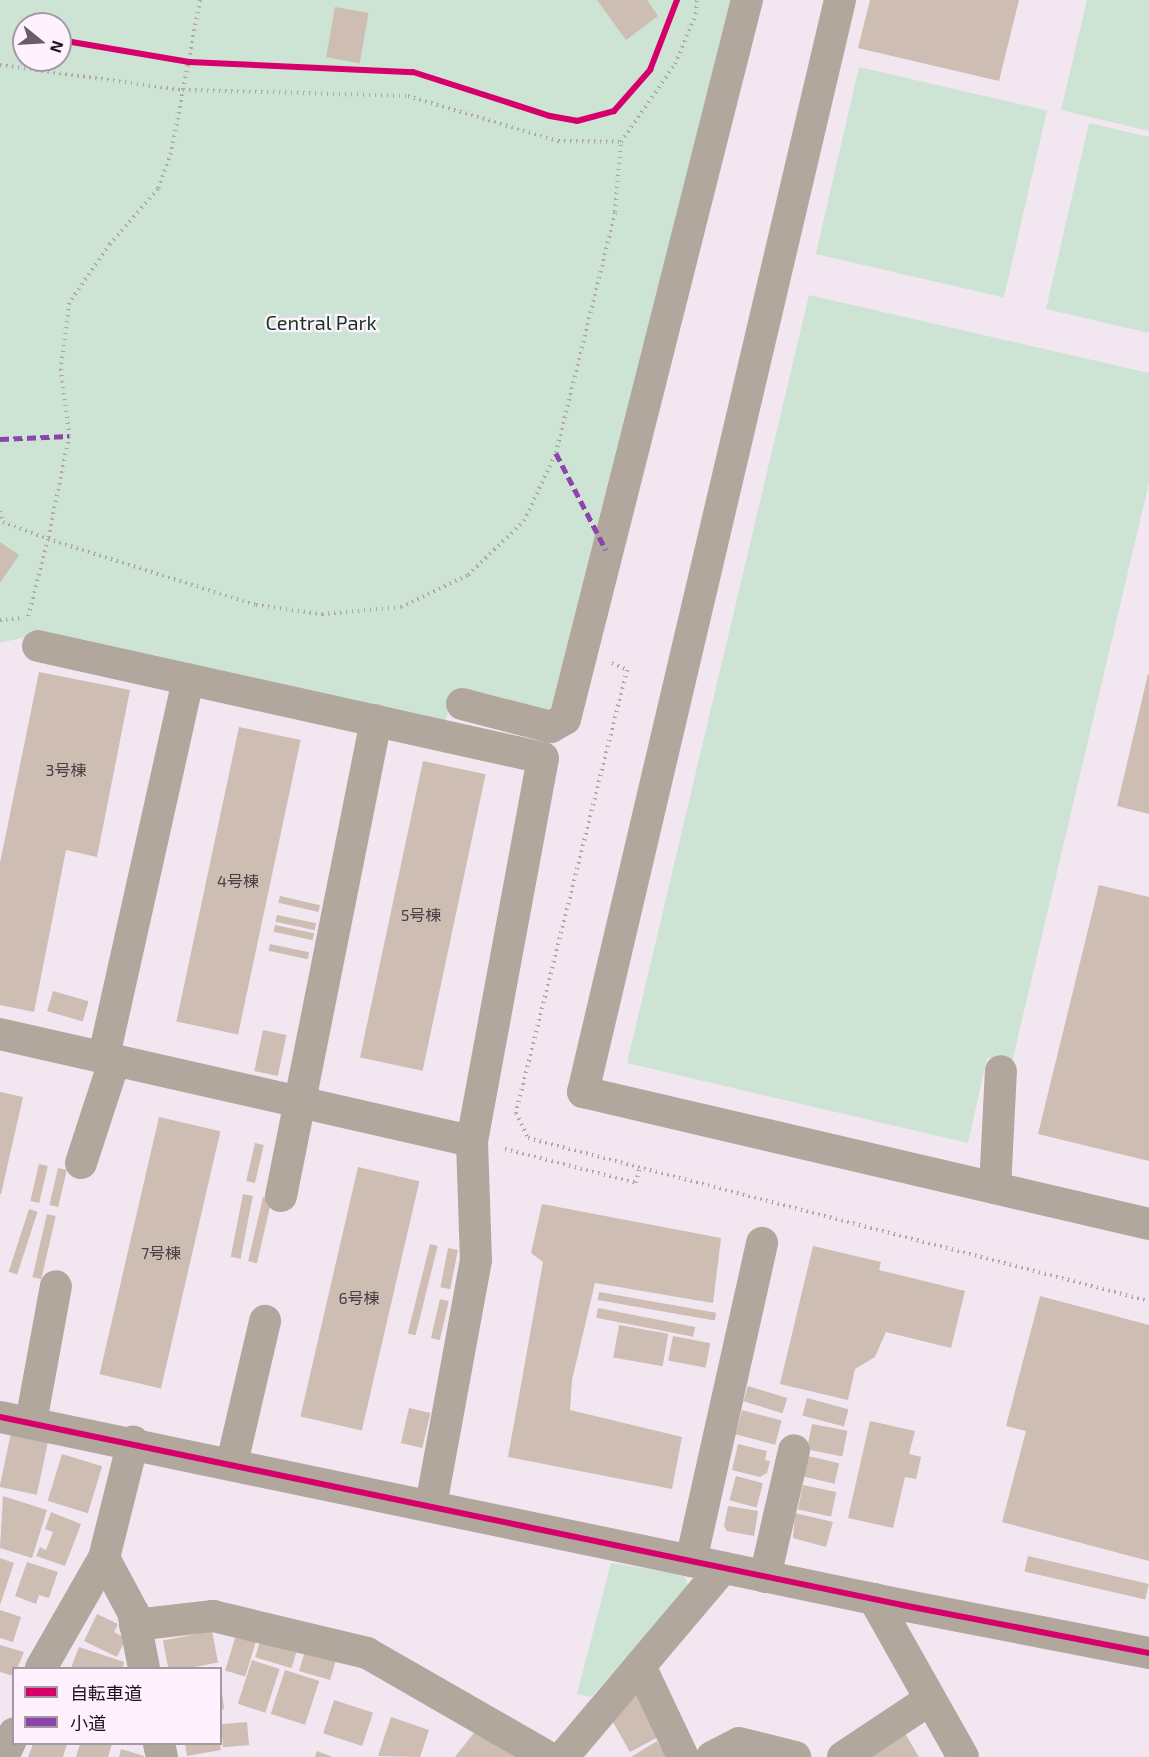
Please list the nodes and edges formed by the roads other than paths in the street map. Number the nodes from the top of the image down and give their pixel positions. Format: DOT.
graph roads {
  1 [pos="747,0"];
  2 [pos="840,0"];
  3 [pos="38,646"];
  4 [pos="188,680"];
  5 [pos="462,704"];
  6 [pos="376,720"];
  7 [pos="0,1034"];
  8 [pos="110,1058"];
  9 [pos="1001,1071"];
  10 [pos="301,1101"];
  11 [pos="472,1141"];
  12 [pos="81,1163"];
  13 [pos="995,1188"];
  14 [pos="281,1196"];
  15 [pos="1149,1224"];
  16 [pos="762,1243"];
  17 [pos="56,1286"];
  18 [pos="265,1322"];
  19 [pos="0,1417"];
  20 [pos="30,1422"];
  21 [pos="133,1442"];
  22 [pos="794,1450"];
  23 [pos="232,1463"];
  24 [pos="431,1505"];
  25 [pos="104,1558"];
  26 [pos="691,1561"];
  27 [pos="723,1568"];
  28 [pos="765,1577"];
  29 [pos="874,1599"];
  30 [pos="135,1625"];
  31 [pos="1149,1653"];
  32 [pos="640,1666"];
  33 [pos="42,1667"];
  34 [pos="144,1667"];
  35 [pos="929,1700"];
  36 [pos="12,1737"];
  37 [pos="3,1757"];
  38 [pos="548,1757"];
  39 [pos="563,1757"];
  40 [pos="683,1757"];
  41 [pos="712,1757"];
  42 [pos="795,1757"];
  43 [pos="843,1757"];
  44 [pos="963,1757"];
  1 -- 5 [label="street"];
  2 -- 13 [label="street"];
  3 -- 4 [label="street"];
  4 -- 6 [label="street"];
  4 -- 8 [label="street"];
  6 -- 10 [label="street"];
  6 -- 11 [label="street"];
  7 -- 8 [label="street"];
  8 -- 10 [label="street"];
  8 -- 12 [label="street"];
  9 -- 13 [label="street"];
  10 -- 11 [label="street"];
  10 -- 14 [label="street"];
  11 -- 24 [label="street"];
  13 -- 15 [label="street"];
  16 -- 26 [label="street"];
  17 -- 20 [label="street"];
  18 -- 23 [label="street"];
  19 -- 20 [label="street"];
  20 -- 21 [label="street"];
  21 -- 23 [label="street"];
  21 -- 25 [label="street"];
  22 -- 28 [label="street"];
  23 -- 24 [label="street"];
  24 -- 26 [label="street"];
  25 -- 30 [label="street"];
  25 -- 33 [label="street"];
  26 -- 27 [label="street"];
  27 -- 28 [label="street"];
  27 -- 32 [label="street"];
  28 -- 29 [label="street"];
  29 -- 31 [label="street"];
  29 -- 35 [label="street"];
  30 -- 34 [label="street"];
  30 -- 38 [label="street"];
  32 -- 39 [label="street"];
  32 -- 40 [label="street"];
  35 -- 43 [label="street"];
  35 -- 44 [label="street"];
  36 -- 37 [label="street"];
  41 -- 42 [label="street"];
}
